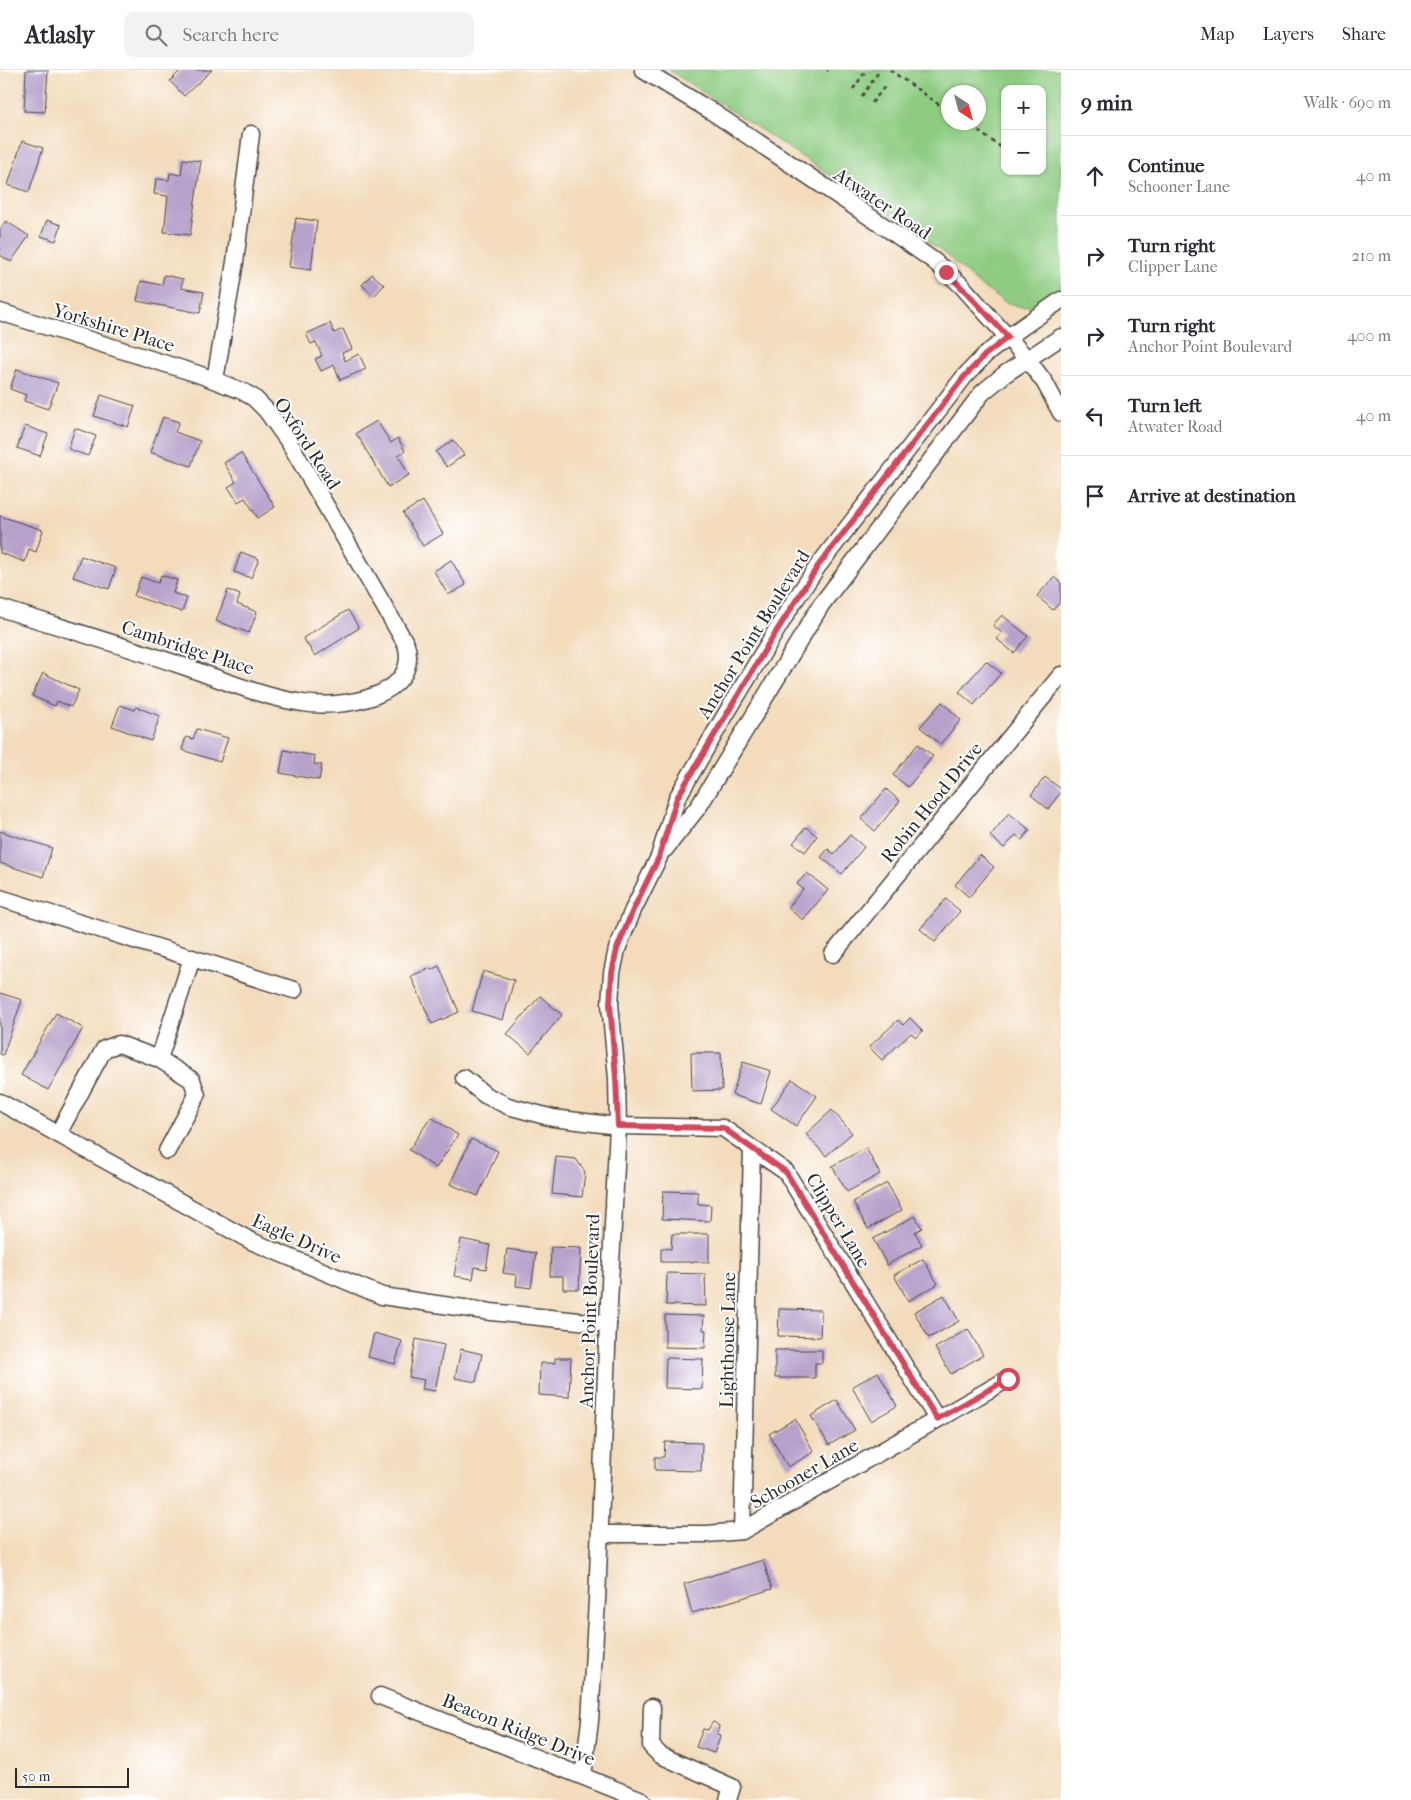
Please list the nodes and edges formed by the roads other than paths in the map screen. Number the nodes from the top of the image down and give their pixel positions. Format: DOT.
graph roads {
  1 [pos="643,70"];
  2 [pos="251,134"];
  3 [pos="1061,300"];
  4 [pos="0,312"];
  5 [pos="1008,337"];
  6 [pos="1061,337"];
  7 [pos="1028,360"];
  8 [pos="215,380"];
  9 [pos="1061,412"];
  10 [pos="0,608"];
  11 [pos="1061,675"];
  12 [pos="366,699"];
  13 [pos="659,857"];
  14 [pos="0,898"];
  15 [pos="833,954"];
  16 [pos="192,958"];
  17 [pos="294,990"];
  18 [pos="159,1059"];
  19 [pos="464,1078"];
  20 [pos="0,1102"];
  21 [pos="618,1126"];
  22 [pos="58,1134"];
  23 [pos="752,1149"];
  24 [pos="167,1151"];
  25 [pos="608,1324"];
  26 [pos="1008,1379"];
  27 [pos="937,1419"];
  28 [pos="742,1531"];
  29 [pos="600,1534"];
  30 [pos="380,1696"];
  31 [pos="652,1707"];
  32 [pos="583,1776"];
  33 [pos="642,1800"];
  34 [pos="728,1800"];
  1 -- 5 [label="street, Atwater Road"];
  2 -- 8 [label="street"];
  3 -- 5 [label="street, Anchor Point Boulevard"];
  4 -- 8 [label="street, Yorkshire Place"];
  5 -- 7 [label="street, Atwater Road"];
  5 -- 13 [label="street, Anchor Point Boulevard"];
  6 -- 7 [label="street, Anchor Point Boulevard"];
  7 -- 9 [label="street, Atwater Road"];
  7 -- 13 [label="street, Anchor Point Boulevard"];
  8 -- 12 [label="street, Oxford Road"];
  10 -- 12 [label="street, Cambridge Place"];
  11 -- 15 [label="street, Robin Hood Drive"];
  13 -- 21 [label="street, Anchor Point Boulevard"];
  14 -- 16 [label="street"];
  16 -- 17 [label="street"];
  16 -- 18 [label="street"];
  18 -- 22 [label="street"];
  18 -- 24 [label="street"];
  19 -- 21 [label="street, Clipper Lane"];
  20 -- 22 [label="street, Eagle Drive"];
  21 -- 23 [label="street, Clipper Lane"];
  21 -- 25 [label="street, Anchor Point Boulevard"];
  22 -- 25 [label="street, Eagle Drive"];
  23 -- 27 [label="street, Clipper Lane"];
  23 -- 28 [label="street, Lighthouse Lane"];
  25 -- 29 [label="street, Anchor Point Boulevard"];
  26 -- 27 [label="street, Schooner Lane"];
  27 -- 28 [label="street, Schooner Lane"];
  28 -- 29 [label="street, Schooner Lane"];
  29 -- 32 [label="street, Anchor Point Boulevard"];
  30 -- 32 [label="street, Beacon Ridge Drive"];
  31 -- 34 [label="street"];
  32 -- 33 [label="street, Beacon Ridge Drive"];
}
